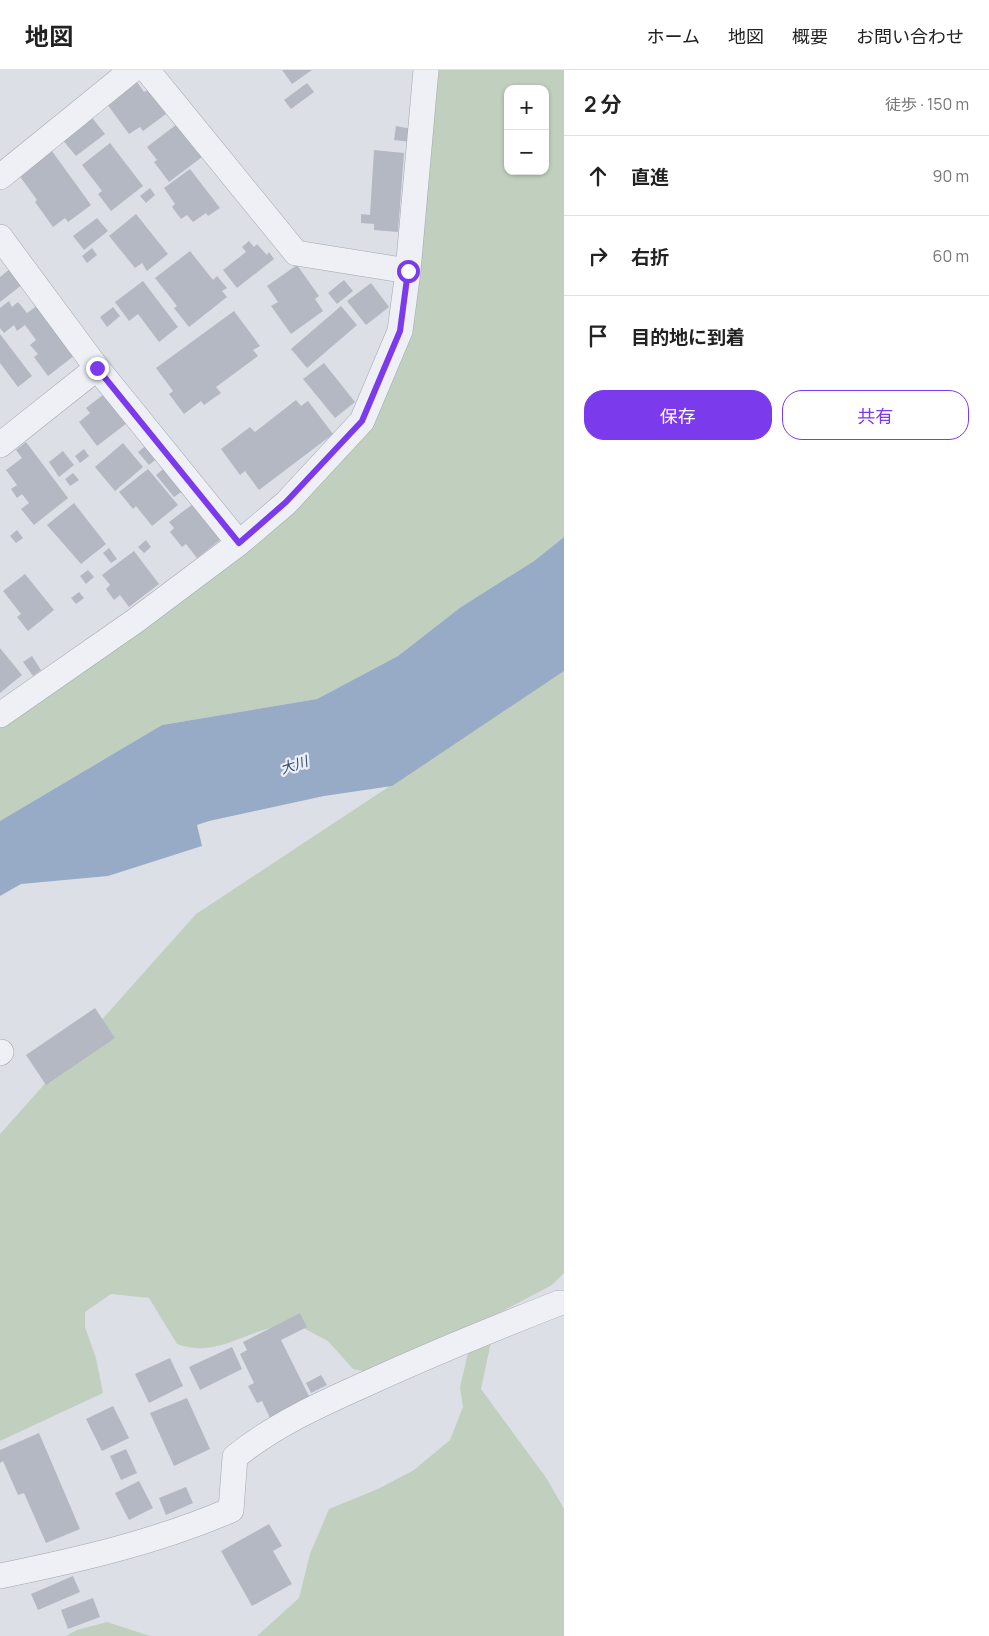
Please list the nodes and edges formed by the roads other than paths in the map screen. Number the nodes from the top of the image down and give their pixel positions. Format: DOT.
graph roads {
  1 [pos="132,70"];
  2 [pos="147,70"];
  3 [pos="426,70"];
  4 [pos="0,176"];
  5 [pos="0,237"];
  6 [pos="408,271"];
  7 [pos="97,368"];
  8 [pos="0,445"];
  9 [pos="239,543"];
  10 [pos="0,715"];
  11 [pos="564,1303"];
  12 [pos="0,1576"];
  1 -- 4 [label="street"];
  2 -- 6 [label="street"];
  3 -- 6 [label="street"];
  5 -- 7 [label="street"];
  6 -- 9 [label="street"];
  7 -- 8 [label="street"];
  7 -- 9 [label="street"];
  9 -- 10 [label="street"];
  11 -- 12 [label="street"];
}
